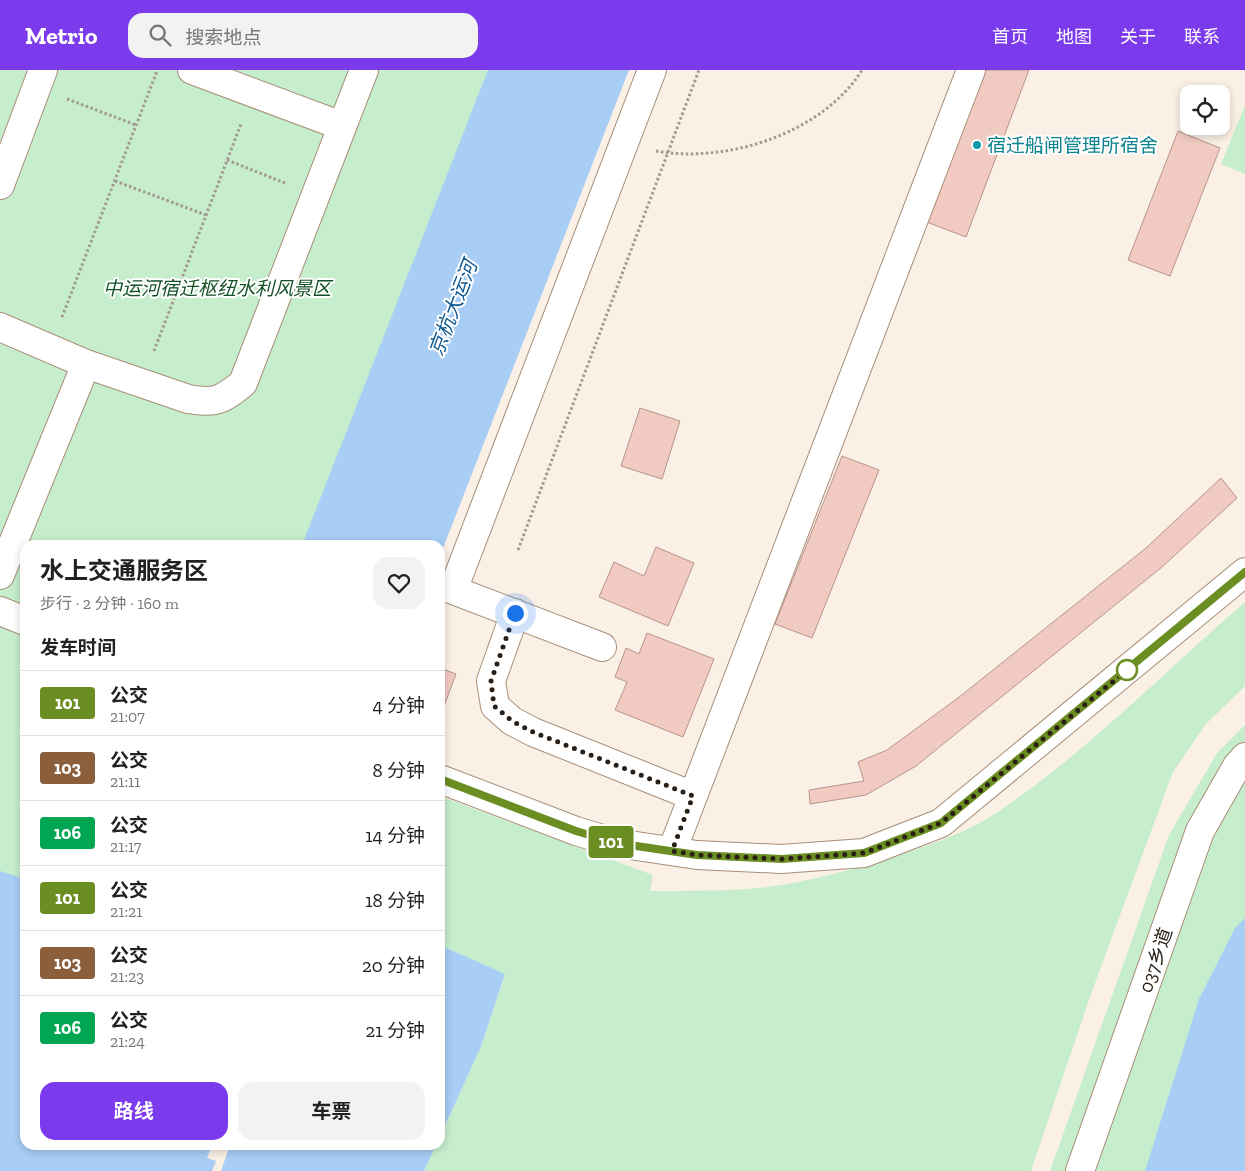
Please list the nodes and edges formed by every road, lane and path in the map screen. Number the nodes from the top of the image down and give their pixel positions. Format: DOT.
graph roads {
  1 [pos="157,70"];
  2 [pos="192,70"];
  3 [pos="364,70"];
  4 [pos="652,70"];
  5 [pos="698,70"];
  6 [pos="862,70"];
  7 [pos="971,70"];
  8 [pos="40,79"];
  9 [pos="253,93"];
  10 [pos="136,125"];
  11 [pos="342,126"];
  12 [pos="623,145"];
  13 [pos="667,153"];
  14 [pos="227,160"];
  15 [pos="115,181"];
  16 [pos="0,185"];
  17 [pos="316,195"];
  18 [pos="206,214"];
  19 [pos="0,327"];
  20 [pos="50,348"];
  21 [pos="86,364"];
  22 [pos="142,383"];
  23 [pos="518,550"];
  24 [pos="1245,572"];
  25 [pos="0,575"];
  26 [pos="0,611"];
  27 [pos="515,613"];
  28 [pos="20,619"];
  29 [pos="602,647"];
  30 [pos="1245,757"];
  31 [pos="445,781"];
  32 [pos="693,796"];
  33 [pos="672,851"];
  34 [pos="1080,1171"];
  1 -- 10 [label="path"];
  2 -- 9 [label="main road"];
  3 -- 11 [label="main road"];
  4 -- 12 [label="main road"];
  5 -- 13 [label="path"];
  6 -- 13 [label="path"];
  7 -- 32 [label="main road"];
  8 -- 10 [label="path"];
  8 -- 16 [label="main road"];
  9 -- 11 [label="main road"];
  9 -- 14 [label="path"];
  10 -- 15 [label="path"];
  11 -- 17 [label="main road"];
  12 -- 13 [label="path"];
  12 -- 27 [label="main road"];
  13 -- 23 [label="path"];
  14 -- 17 [label="path"];
  14 -- 18 [label="path"];
  15 -- 18 [label="path"];
  15 -- 20 [label="path"];
  17 -- 22 [label="main road"];
  18 -- 22 [label="path"];
  19 -- 20 [label="main road"];
  20 -- 21 [label="main road"];
  21 -- 22 [label="main road"];
  21 -- 25 [label="main road"];
  24 -- 33 [label="main road"];
  26 -- 28 [label="main road"];
  27 -- 29 [label="main road"];
  27 -- 32 [label="main road"];
  30 -- 34 [label="main road, 037乡道"];
  31 -- 33 [label="main road"];
  32 -- 33 [label="main road"];
}
